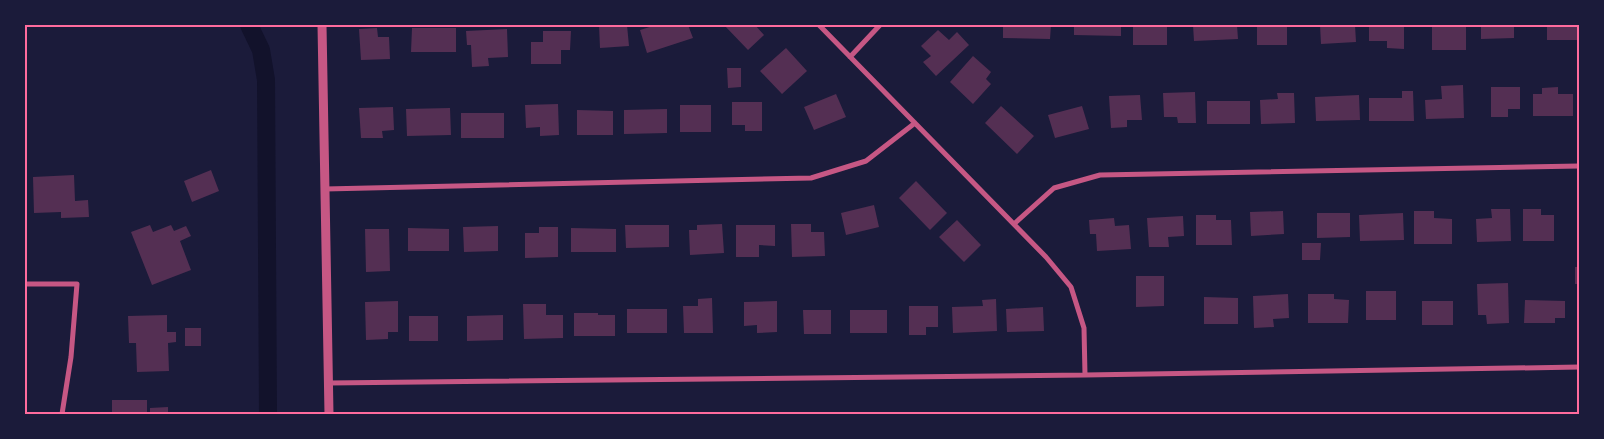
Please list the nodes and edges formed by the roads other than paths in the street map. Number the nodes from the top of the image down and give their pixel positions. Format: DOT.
graph roads {
  1 [pos="322,25"];
  2 [pos="818,25"];
  3 [pos="880,25"];
  4 [pos="850,57"];
  5 [pos="915,123"];
  6 [pos="1579,166"];
  7 [pos="325,189"];
  8 [pos="1014,224"];
  9 [pos="25,284"];
  10 [pos="1579,367"];
  11 [pos="1085,375"];
  12 [pos="329,383"];
  13 [pos="62,414"];
  14 [pos="329,414"];
  1 -- 7 [label="street"];
  2 -- 4 [label="street"];
  3 -- 4 [label="street"];
  4 -- 5 [label="street"];
  5 -- 7 [label="street"];
  5 -- 8 [label="street"];
  6 -- 8 [label="street"];
  7 -- 12 [label="street"];
  8 -- 11 [label="street"];
  9 -- 13 [label="street"];
  10 -- 11 [label="street"];
  11 -- 12 [label="street"];
  12 -- 14 [label="street"];
}
